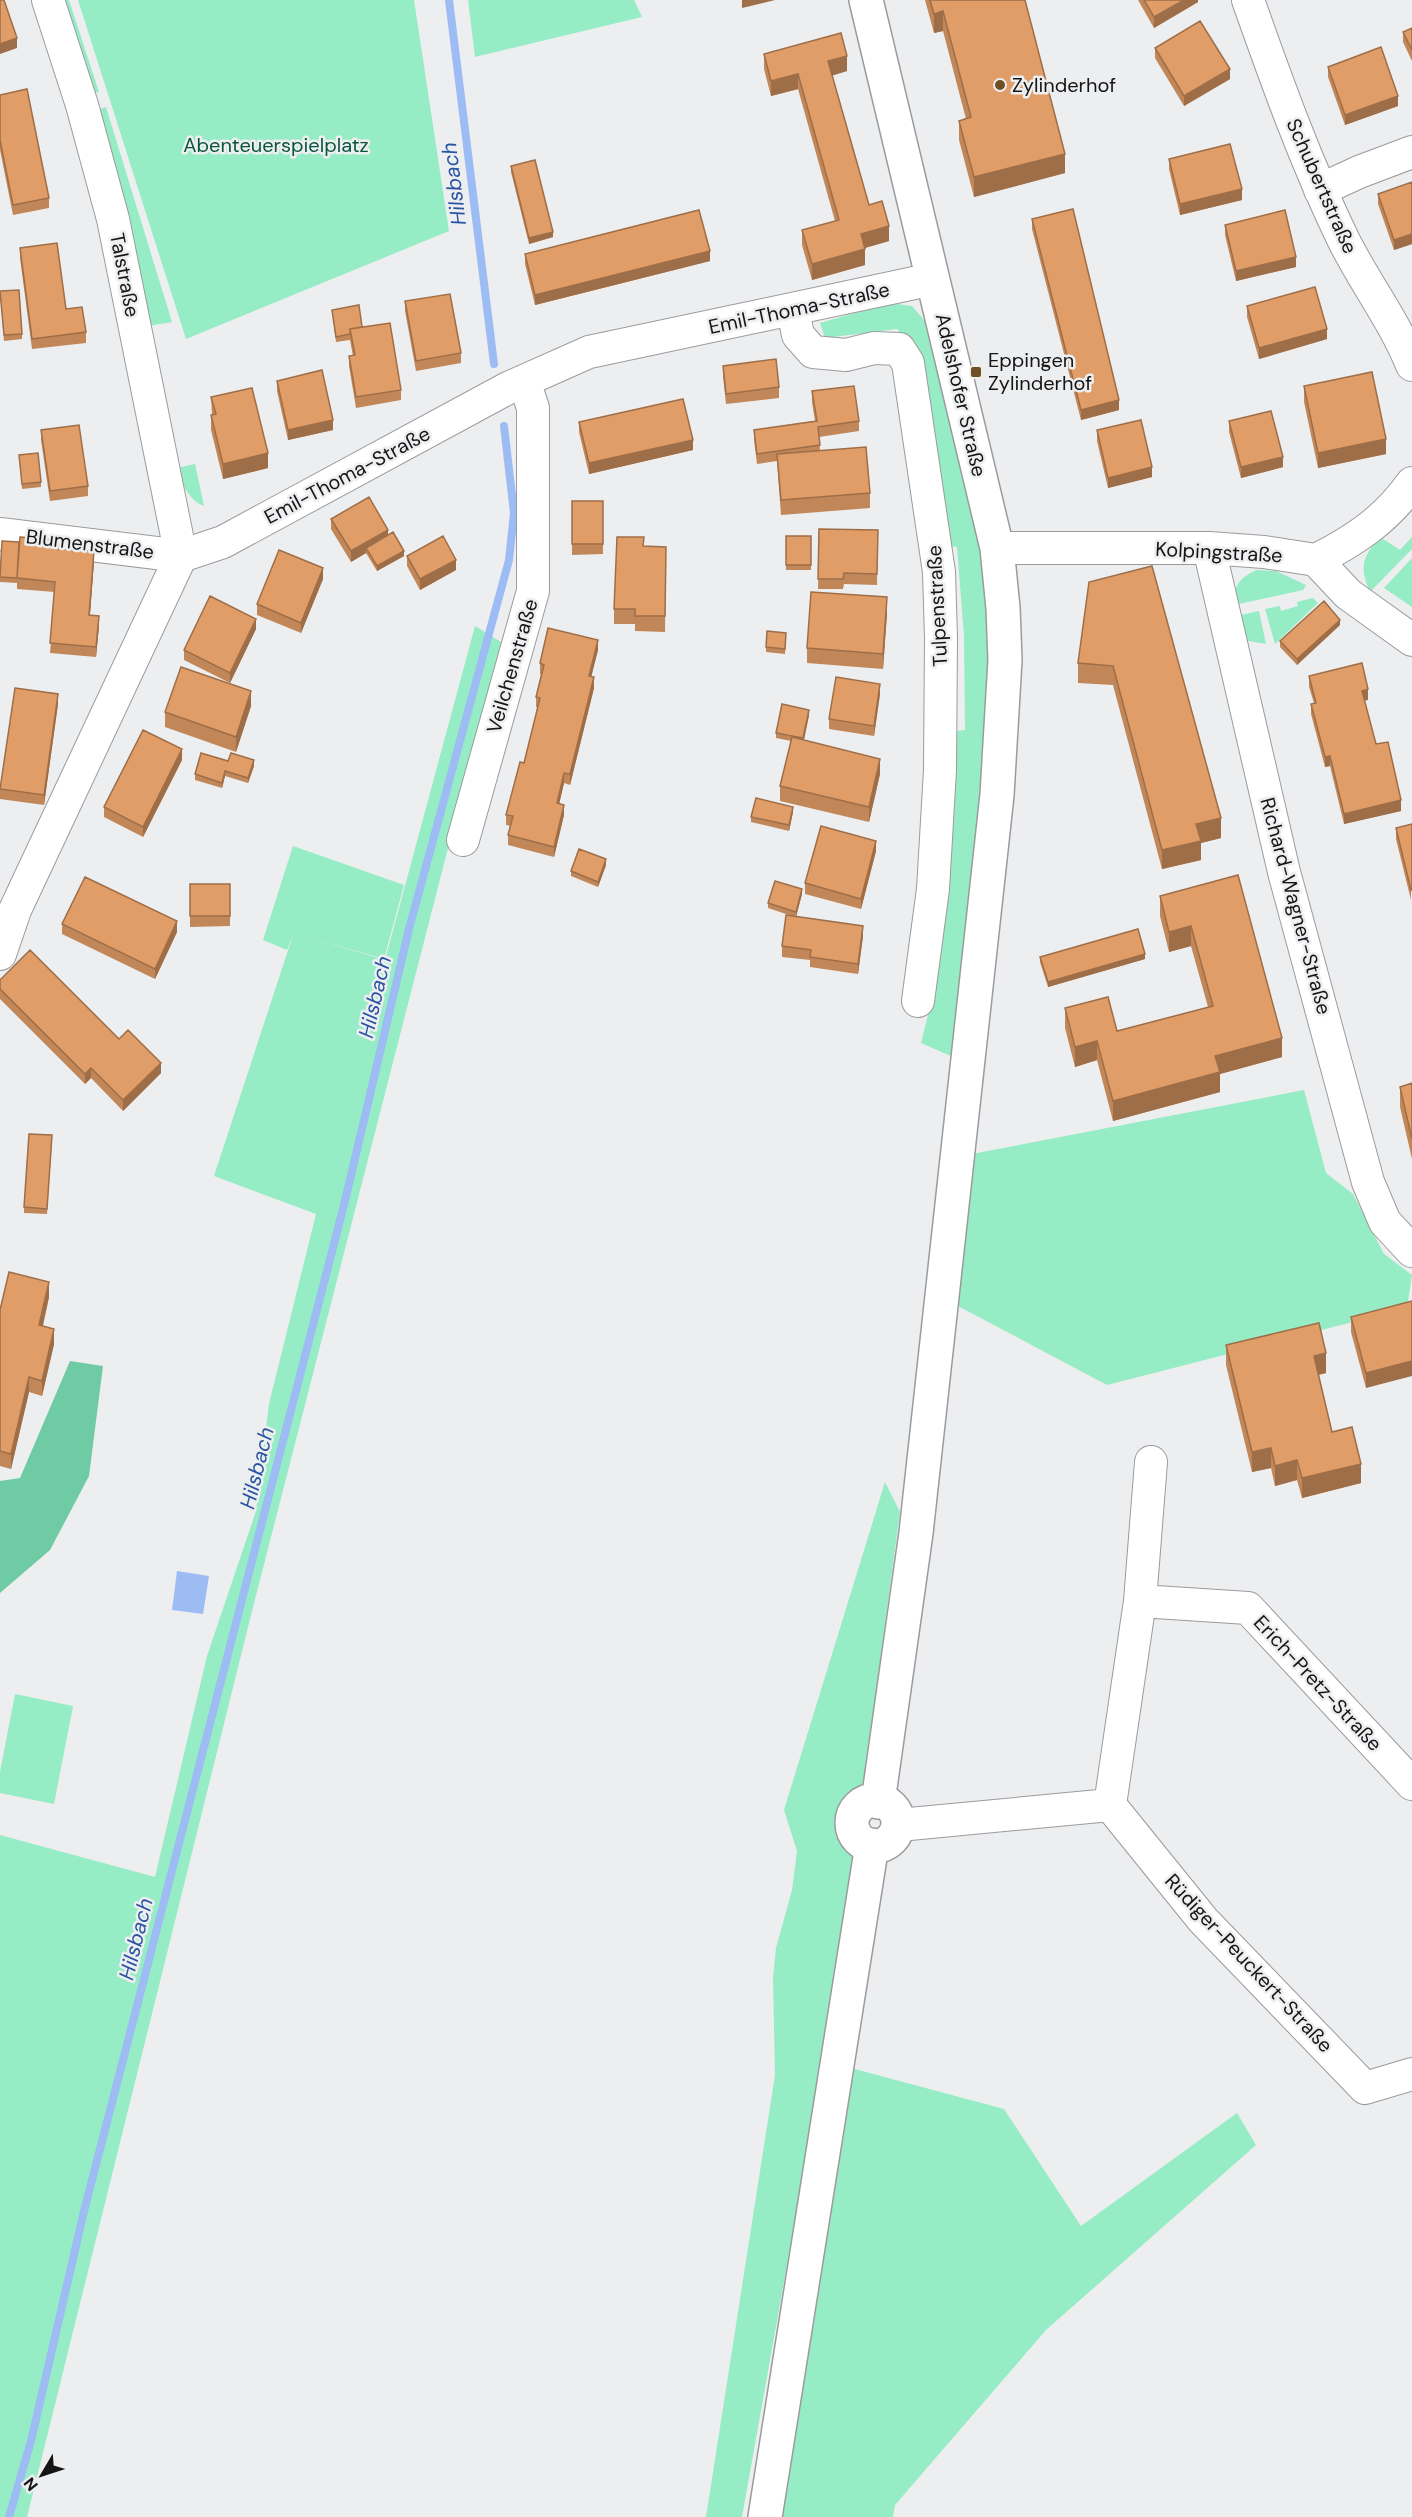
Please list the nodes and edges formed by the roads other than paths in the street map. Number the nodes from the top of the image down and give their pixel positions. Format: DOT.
graph roads {
  1 [pos="48,0"];
  2 [pos="866,0"];
  3 [pos="1248,0"];
  4 [pos="1412,152"];
  5 [pos="1320,190"];
  6 [pos="933,279"];
  7 [pos="793,310"];
  8 [pos="1412,365"];
  9 [pos="524,381"];
  10 [pos="1412,483"];
  11 [pos="0,534"];
  12 [pos="997,548"];
  13 [pos="1209,548"];
  14 [pos="181,556"];
  15 [pos="1316,560"];
  16 [pos="1412,640"];
  17 [pos="463,840"];
  18 [pos="0,954"];
  19 [pos="918,1001"];
  20 [pos="1412,1251"];
  21 [pos="1151,1462"];
  22 [pos="1140,1601"];
  23 [pos="1412,1784"];
  24 [pos="1110,1805"];
  25 [pos="889,1814"];
  26 [pos="1412,2074"];
  27 [pos="765,2517"];
  1 -- 14 [label="street, Talstraße"];
  2 -- 6 [label="street, Adelshofer Straße"];
  3 -- 5 [label="street, Schubertstraße"];
  4 -- 5 [label="street"];
  5 -- 8 [label="street, Schubertstraße"];
  6 -- 7 [label="street, Emil-Thoma-Straße"];
  6 -- 12 [label="street, Adelshofer Straße"];
  7 -- 9 [label="street, Emil-Thoma-Straße"];
  7 -- 19 [label="street, Tulpenstraße"];
  9 -- 14 [label="street, Emil-Thoma-Straße"];
  9 -- 17 [label="street, Veilchenstraße"];
  10 -- 15 [label="street"];
  11 -- 14 [label="street, Blumenstraße"];
  12 -- 13 [label="street, Kolpingstraße"];
  12 -- 25 [label="street, Adelshofer Straße"];
  13 -- 15 [label="street, Kolpingstraße"];
  13 -- 20 [label="street, Richard-Wagner-Straße"];
  14 -- 18 [label="street"];
  15 -- 16 [label="street"];
  21 -- 22 [label="street"];
  22 -- 23 [label="street, Erich-Pretz-Straße"];
  22 -- 24 [label="street"];
  24 -- 25 [label="street"];
  24 -- 26 [label="street, Rüdiger-Peuckert-Straße"];
  25 -- 27 [label="street"];
}
